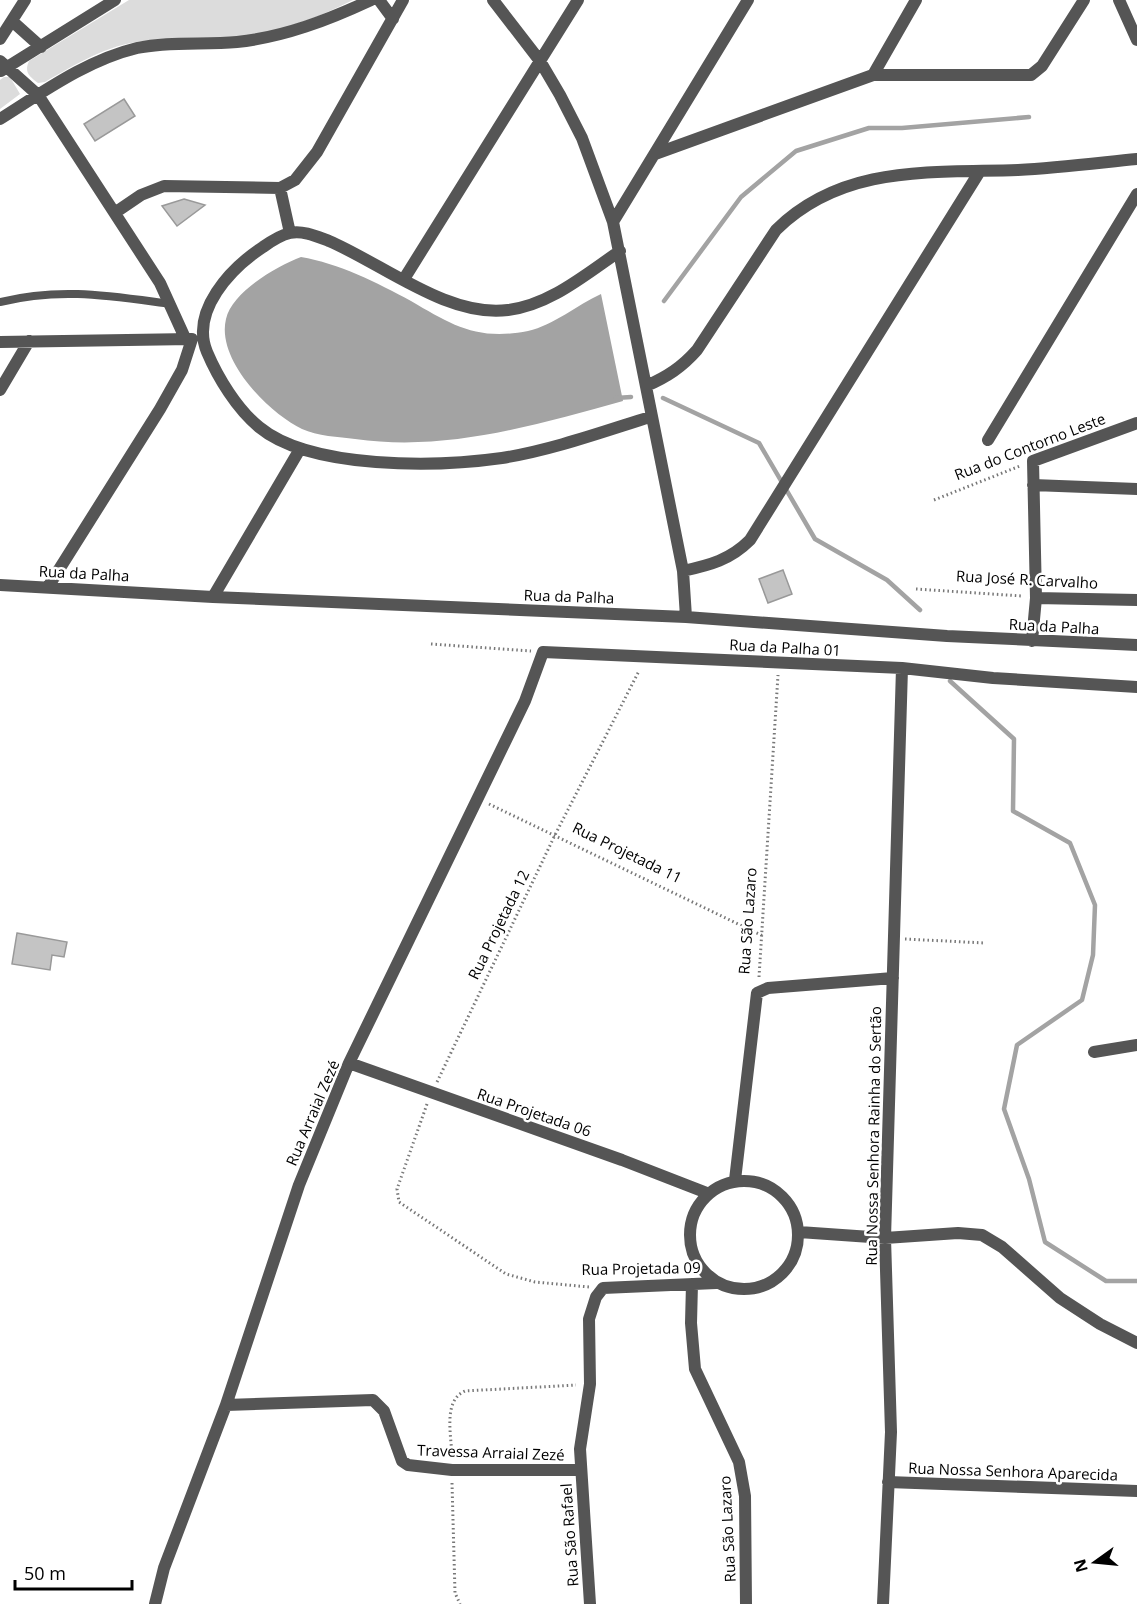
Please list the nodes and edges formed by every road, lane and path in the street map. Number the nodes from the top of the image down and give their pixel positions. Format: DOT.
graph roads {
  1 [pos="25,0"];
  2 [pos="115,0"];
  3 [pos="371,0"];
  4 [pos="380,0"];
  5 [pos="404,0"];
  6 [pos="493,0"];
  7 [pos="578,0"];
  8 [pos="748,0"];
  9 [pos="916,0"];
  10 [pos="1084,0"];
  11 [pos="1119,0"];
  12 [pos="393,19"];
  13 [pos="12,21"];
  14 [pos="0,39"];
  15 [pos="1137,40"];
  16 [pos="41,47"];
  17 [pos="540,61"];
  18 [pos="2,67"];
  19 [pos="873,75"];
  20 [pos="38,95"];
  21 [pos="0,119"];
  22 [pos="655,154"];
  23 [pos="1137,159"];
  24 [pos="980,171"];
  25 [pos="279,188"];
  26 [pos="1137,195"];
  27 [pos="116,212"];
  28 [pos="613,222"];
  29 [pos="290,233"];
  30 [pos="620,251"];
  31 [pos="404,279"];
  32 [pos="0,302"];
  33 [pos="171,304"];
  34 [pos="193,339"];
  35 [pos="29,341"];
  36 [pos="0,342"];
  37 [pos="646,386"];
  38 [pos="0,390"];
  39 [pos="650,417"];
  40 [pos="1137,423"];
  41 [pos="988,440"];
  42 [pos="300,449"];
  43 [pos="1033,461"];
  44 [pos="1033,485"];
  45 [pos="1137,489"];
  46 [pos="934,500"];
  47 [pos="683,571"];
  48 [pos="0,585"];
  49 [pos="48,587"];
  50 [pos="916,588"];
  51 [pos="213,597"];
  52 [pos="1036,597"];
  53 [pos="1137,600"];
  54 [pos="686,617"];
  55 [pos="1032,641"];
  56 [pos="431,645"];
  57 [pos="1137,645"];
  58 [pos="543,652"];
  59 [pos="646,657"];
  60 [pos="778,663"];
  61 [pos="902,668"];
  62 [pos="1137,687"];
  63 [pos="477,798"];
  64 [pos="555,835"];
  65 [pos="763,936"];
  66 [pos="894,939"];
  67 [pos="985,943"];
  68 [pos="893,978"];
  69 [pos="757,993"];
  70 [pos="1137,1045"];
  71 [pos="1094,1052"];
  72 [pos="350,1063"];
  73 [pos="431,1094"];
  74 [pos="735,1180"];
  75 [pos="707,1193"];
  76 [pos="406,1209"];
  77 [pos="799,1232"];
  78 [pos="885,1238"];
  79 [pos="716,1283"];
  80 [pos="692,1284"];
  81 [pos="603,1288"];
  82 [pos="1137,1343"];
  83 [pos="590,1384"];
  84 [pos="226,1405"];
  85 [pos="452,1470"];
  86 [pos="581,1470"];
  87 [pos="888,1482"];
  88 [pos="1137,1491"];
  89 [pos="155,1604"];
  90 [pos="460,1604"];
  91 [pos="590,1604"];
  92 [pos="746,1604"];
  93 [pos="883,1604"];
  1 -- 13 [label="street"];
  2 -- 16 [label="street"];
  3 -- 20 [label="street"];
  4 -- 12 [label="street"];
  5 -- 12 [label="street"];
  6 -- 17 [label="street"];
  7 -- 17 [label="street"];
  8 -- 22 [label="street"];
  9 -- 19 [label="street"];
  10 -- 19 [label="street"];
  11 -- 15 [label="street"];
  12 -- 25 [label="street"];
  13 -- 14 [label="street"];
  13 -- 16 [label="street"];
  16 -- 18 [label="street"];
  17 -- 28 [label="street"];
  17 -- 31 [label="street"];
  18 -- 20 [label="street"];
  19 -- 22 [label="street"];
  20 -- 21 [label="street"];
  20 -- 27 [label="street"];
  22 -- 28 [label="street"];
  23 -- 24 [label="street"];
  24 -- 37 [label="street"];
  24 -- 47 [label="street"];
  25 -- 27 [label="street"];
  25 -- 29 [label="street"];
  26 -- 41 [label="street"];
  27 -- 33 [label="street"];
  28 -- 30 [label="street"];
  29 -- 31 [label="street"];
  29 -- 34 [label="street"];
  30 -- 31 [label="street"];
  30 -- 37 [label="street"];
  32 -- 33 [label="lane"];
  33 -- 34 [label="street"];
  34 -- 35 [label="street"];
  34 -- 42 [label="street"];
  34 -- 49 [label="street"];
  35 -- 36 [label="street"];
  35 -- 38 [label="street"];
  37 -- 39 [label="street"];
  39 -- 42 [label="street"];
  39 -- 47 [label="street"];
  40 -- 43 [label="street, Rua do Contorno Leste"];
  42 -- 51 [label="street"];
  43 -- 44 [label="street"];
  43 -- 46 [label="path, Rua do Contorno Leste"];
  44 -- 45 [label="street"];
  44 -- 52 [label="street"];
  47 -- 54 [label="street"];
  48 -- 49 [label="street, Rua da Palha"];
  49 -- 51 [label="street, Rua da Palha"];
  50 -- 52 [label="path, Rua José R. Carvalho"];
  51 -- 54 [label="street, Rua da Palha"];
  52 -- 53 [label="street, Rua José R. Carvalho"];
  52 -- 55 [label="street"];
  54 -- 55 [label="street, Rua da Palha"];
  55 -- 57 [label="street, Rua da Palha"];
  56 -- 58 [label="path"];
  58 -- 59 [label="street, Rua da Palha 01"];
  58 -- 63 [label="street, Rua Arraial Zezé"];
  59 -- 60 [label="street, Rua da Palha 01"];
  59 -- 64 [label="path, Rua Projetada 12"];
  60 -- 61 [label="street, Rua da Palha 01"];
  60 -- 65 [label="path, Rua São Lazaro"];
  61 -- 62 [label="street, Rua da Palha 01"];
  61 -- 66 [label="street, Rua Nossa Senhora Rainha do Sertão"];
  63 -- 64 [label="path, Rua Projetada 11"];
  63 -- 72 [label="street, Rua Arraial Zezé"];
  64 -- 65 [label="path, Rua Projetada 11"];
  64 -- 73 [label="path, Rua Projetada 12"];
  65 -- 69 [label="path, Rua São Lazaro"];
  66 -- 67 [label="path"];
  66 -- 68 [label="street, Rua Nossa Senhora Rainha do Sertão"];
  68 -- 69 [label="street"];
  68 -- 78 [label="street, Rua Nossa Senhora Rainha do Sertão"];
  69 -- 74 [label="street, Rua São Lazaro"];
  70 -- 71 [label="street"];
  72 -- 73 [label="street, Rua Projetada 06"];
  72 -- 84 [label="street, Rua Arraial Zezé"];
  73 -- 75 [label="street, Rua Projetada 06"];
  73 -- 76 [label="path, Rua Projetada 12"];
  74 -- 75 [label="street"];
  74 -- 77 [label="street"];
  75 -- 79 [label="street"];
  76 -- 81 [label="path, Rua Projetada 09"];
  77 -- 78 [label="street"];
  77 -- 79 [label="street"];
  78 -- 82 [label="street"];
  78 -- 87 [label="street, Rua Nossa Senhora Rainha do Sertão"];
  79 -- 80 [label="street, Rua Projetada 09"];
  80 -- 81 [label="street, Rua Projetada 09"];
  80 -- 92 [label="street, Rua São Lazaro"];
  81 -- 83 [label="street, Rua São Rafael"];
  83 -- 85 [label="path"];
  83 -- 86 [label="street, Rua São Rafael"];
  84 -- 85 [label="street, Travessa Arraial Zezé"];
  84 -- 89 [label="street, Rua Arraial Zezé"];
  85 -- 86 [label="street, Travessa Arraial Zezé"];
  85 -- 90 [label="path"];
  86 -- 91 [label="street, Rua São Rafael"];
  87 -- 88 [label="street, Rua Nossa Senhora Aparecida"];
  87 -- 93 [label="street, Rua Nossa Senhora Rainha do Sertão"];
}
